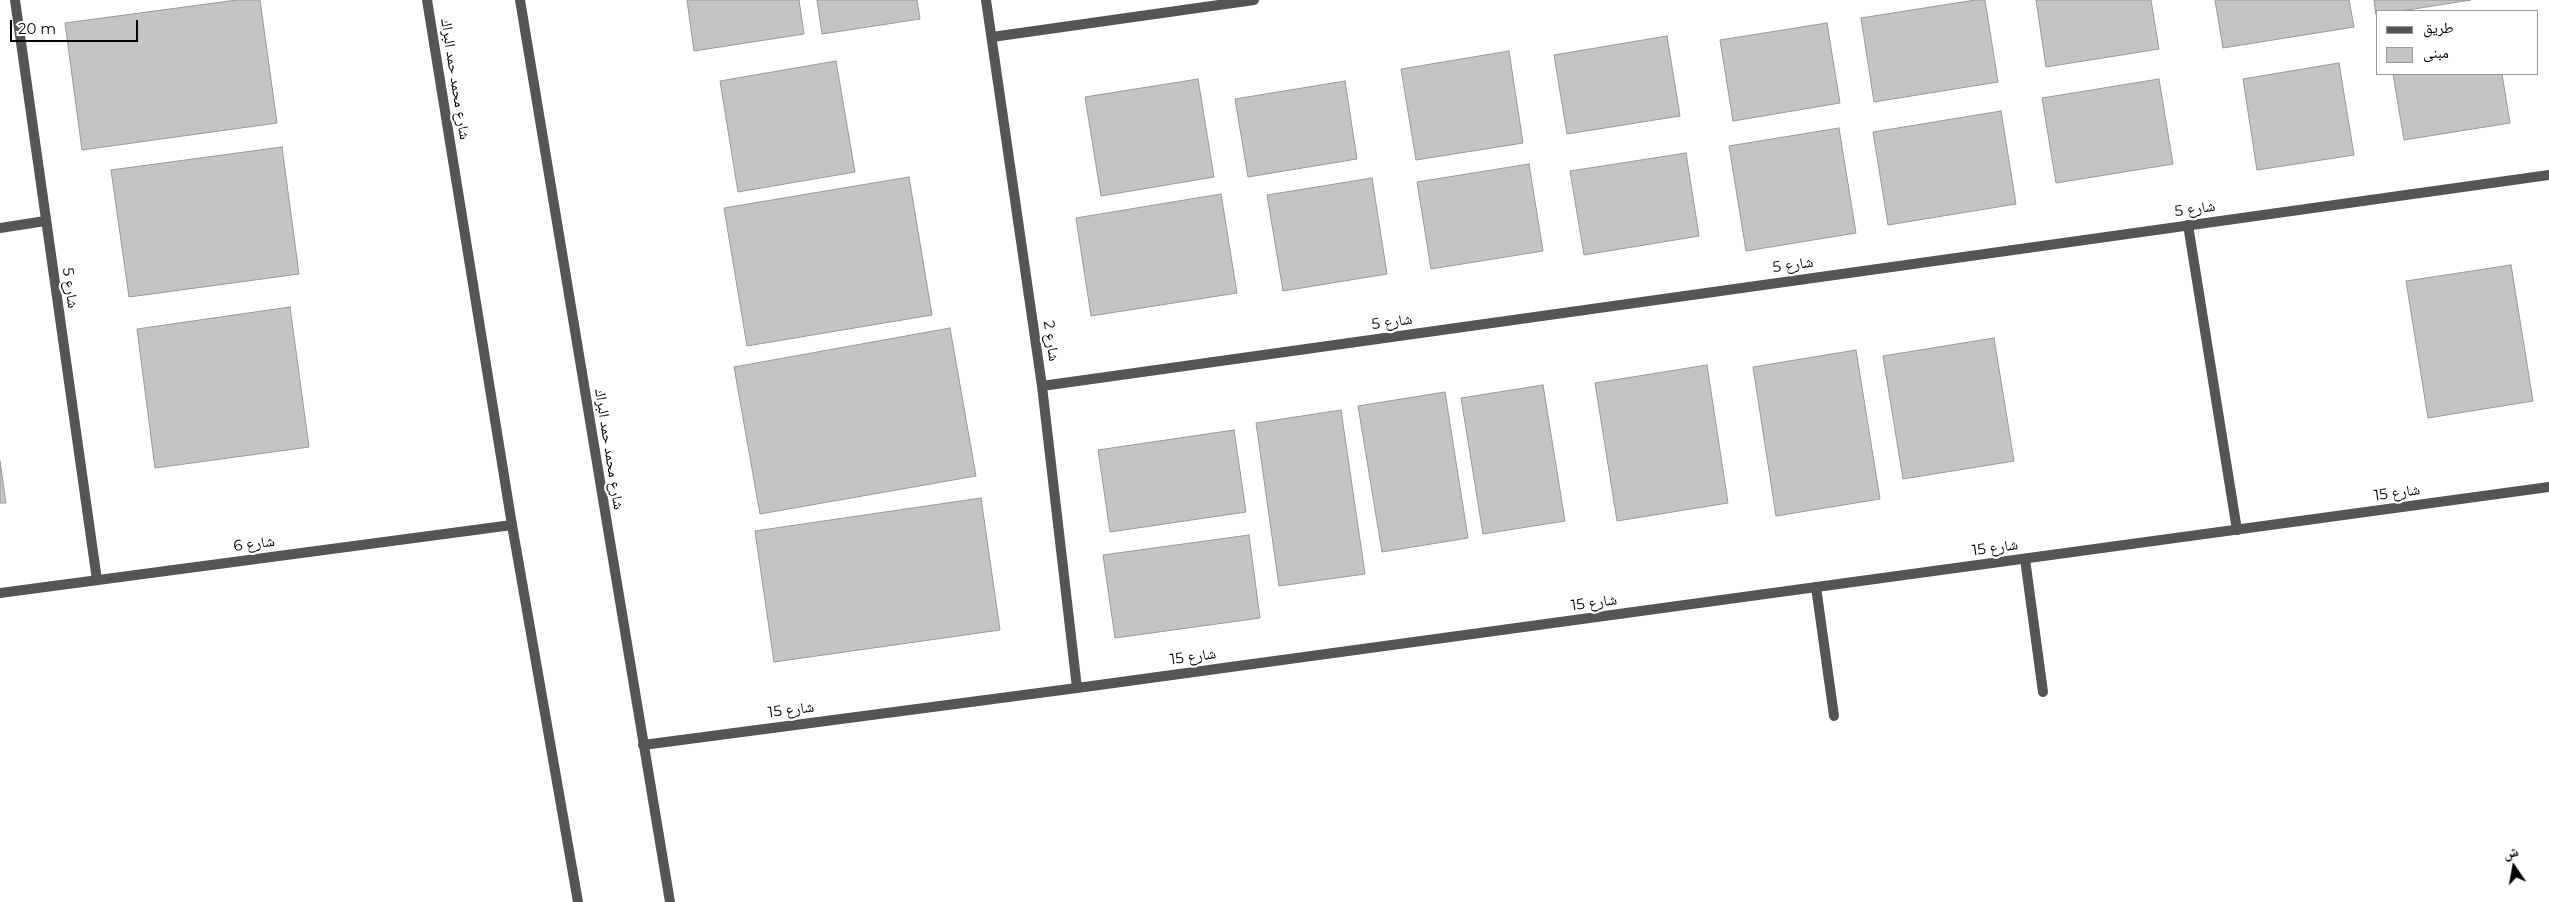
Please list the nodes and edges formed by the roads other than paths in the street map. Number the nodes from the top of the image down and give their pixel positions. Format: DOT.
graph roads {
  1 [pos="15,0"];
  2 [pos="428,0"];
  3 [pos="520,0"];
  4 [pos="986,0"];
  5 [pos="1254,0"];
  6 [pos="992,37"];
  7 [pos="2549,175"];
  8 [pos="45,221"];
  9 [pos="2188,225"];
  10 [pos="0,228"];
  11 [pos="1042,386"];
  12 [pos="2549,487"];
  13 [pos="512,525"];
  14 [pos="2237,530"];
  15 [pos="2025,559"];
  16 [pos="97,580"];
  17 [pos="1816,587"];
  18 [pos="0,593"];
  19 [pos="1077,688"];
  20 [pos="2043,692"];
  21 [pos="1834,716"];
  22 [pos="643,744"];
  23 [pos="578,902"];
  24 [pos="670,902"];
  1 -- 8 [label="street, شارع 5"];
  2 -- 13 [label="street, شارع محمد حمد البراك"];
  3 -- 22 [label="street, شارع محمد حمد البراك"];
  4 -- 6 [label="street, شارع 2"];
  5 -- 6 [label="street"];
  6 -- 11 [label="street, شارع 2"];
  7 -- 9 [label="street, شارع 5"];
  8 -- 10 [label="street"];
  8 -- 16 [label="street, شارع 5"];
  9 -- 11 [label="street, شارع 5"];
  9 -- 14 [label="street"];
  11 -- 19 [label="street, شارع 2"];
  12 -- 14 [label="street, شارع 15"];
  13 -- 16 [label="street, شارع 6"];
  13 -- 23 [label="street, شارع محمد حمد البراك"];
  14 -- 15 [label="street, شارع 15"];
  15 -- 17 [label="street, شارع 15"];
  15 -- 20 [label="street"];
  16 -- 18 [label="street, شارع 6"];
  17 -- 19 [label="street, شارع 15"];
  17 -- 21 [label="street"];
  19 -- 22 [label="street, شارع 15"];
  22 -- 24 [label="street, شارع محمد حمد البراك"];
}
